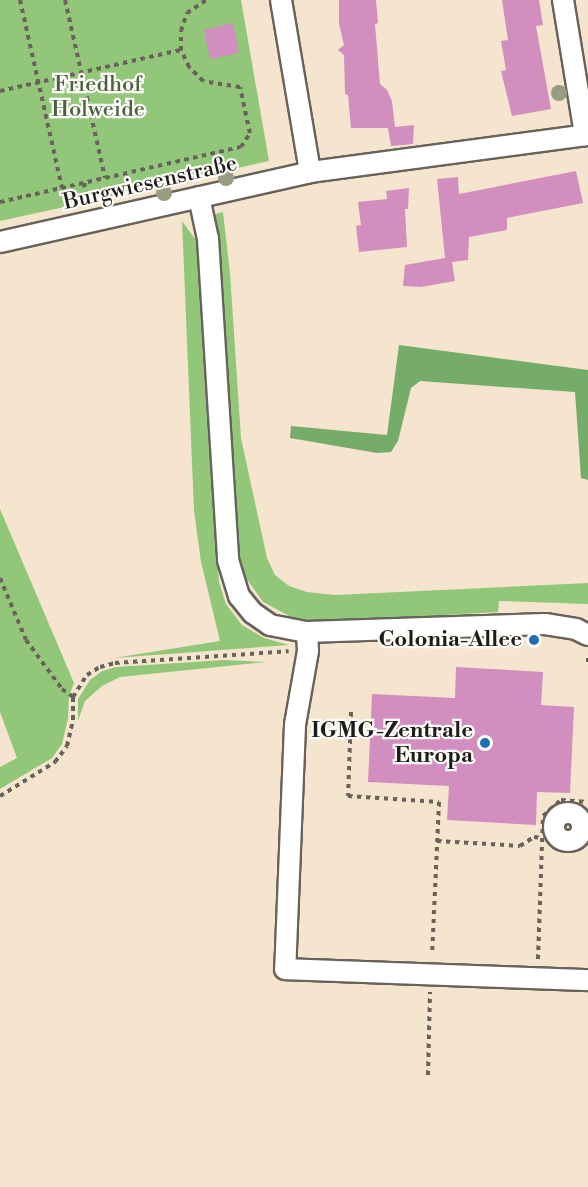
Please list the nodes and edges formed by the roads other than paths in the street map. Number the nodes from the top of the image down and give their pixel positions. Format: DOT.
graph roads {
  1 [pos="281,0"];
  2 [pos="563,0"];
  3 [pos="586,135"];
  4 [pos="310,172"];
  5 [pos="199,197"];
  6 [pos="0,242"];
  7 [pos="588,635"];
  8 [pos="307,641"];
  9 [pos="588,980"];
  1 -- 4 [label="street"];
  2 -- 3 [label="street"];
  3 -- 4 [label="street, Burgwiesenstraße"];
  4 -- 5 [label="street, Burgwiesenstraße"];
  5 -- 6 [label="street, Burgwiesenstraße"];
  5 -- 8 [label="street"];
  7 -- 8 [label="street"];
  8 -- 9 [label="street"];
}
